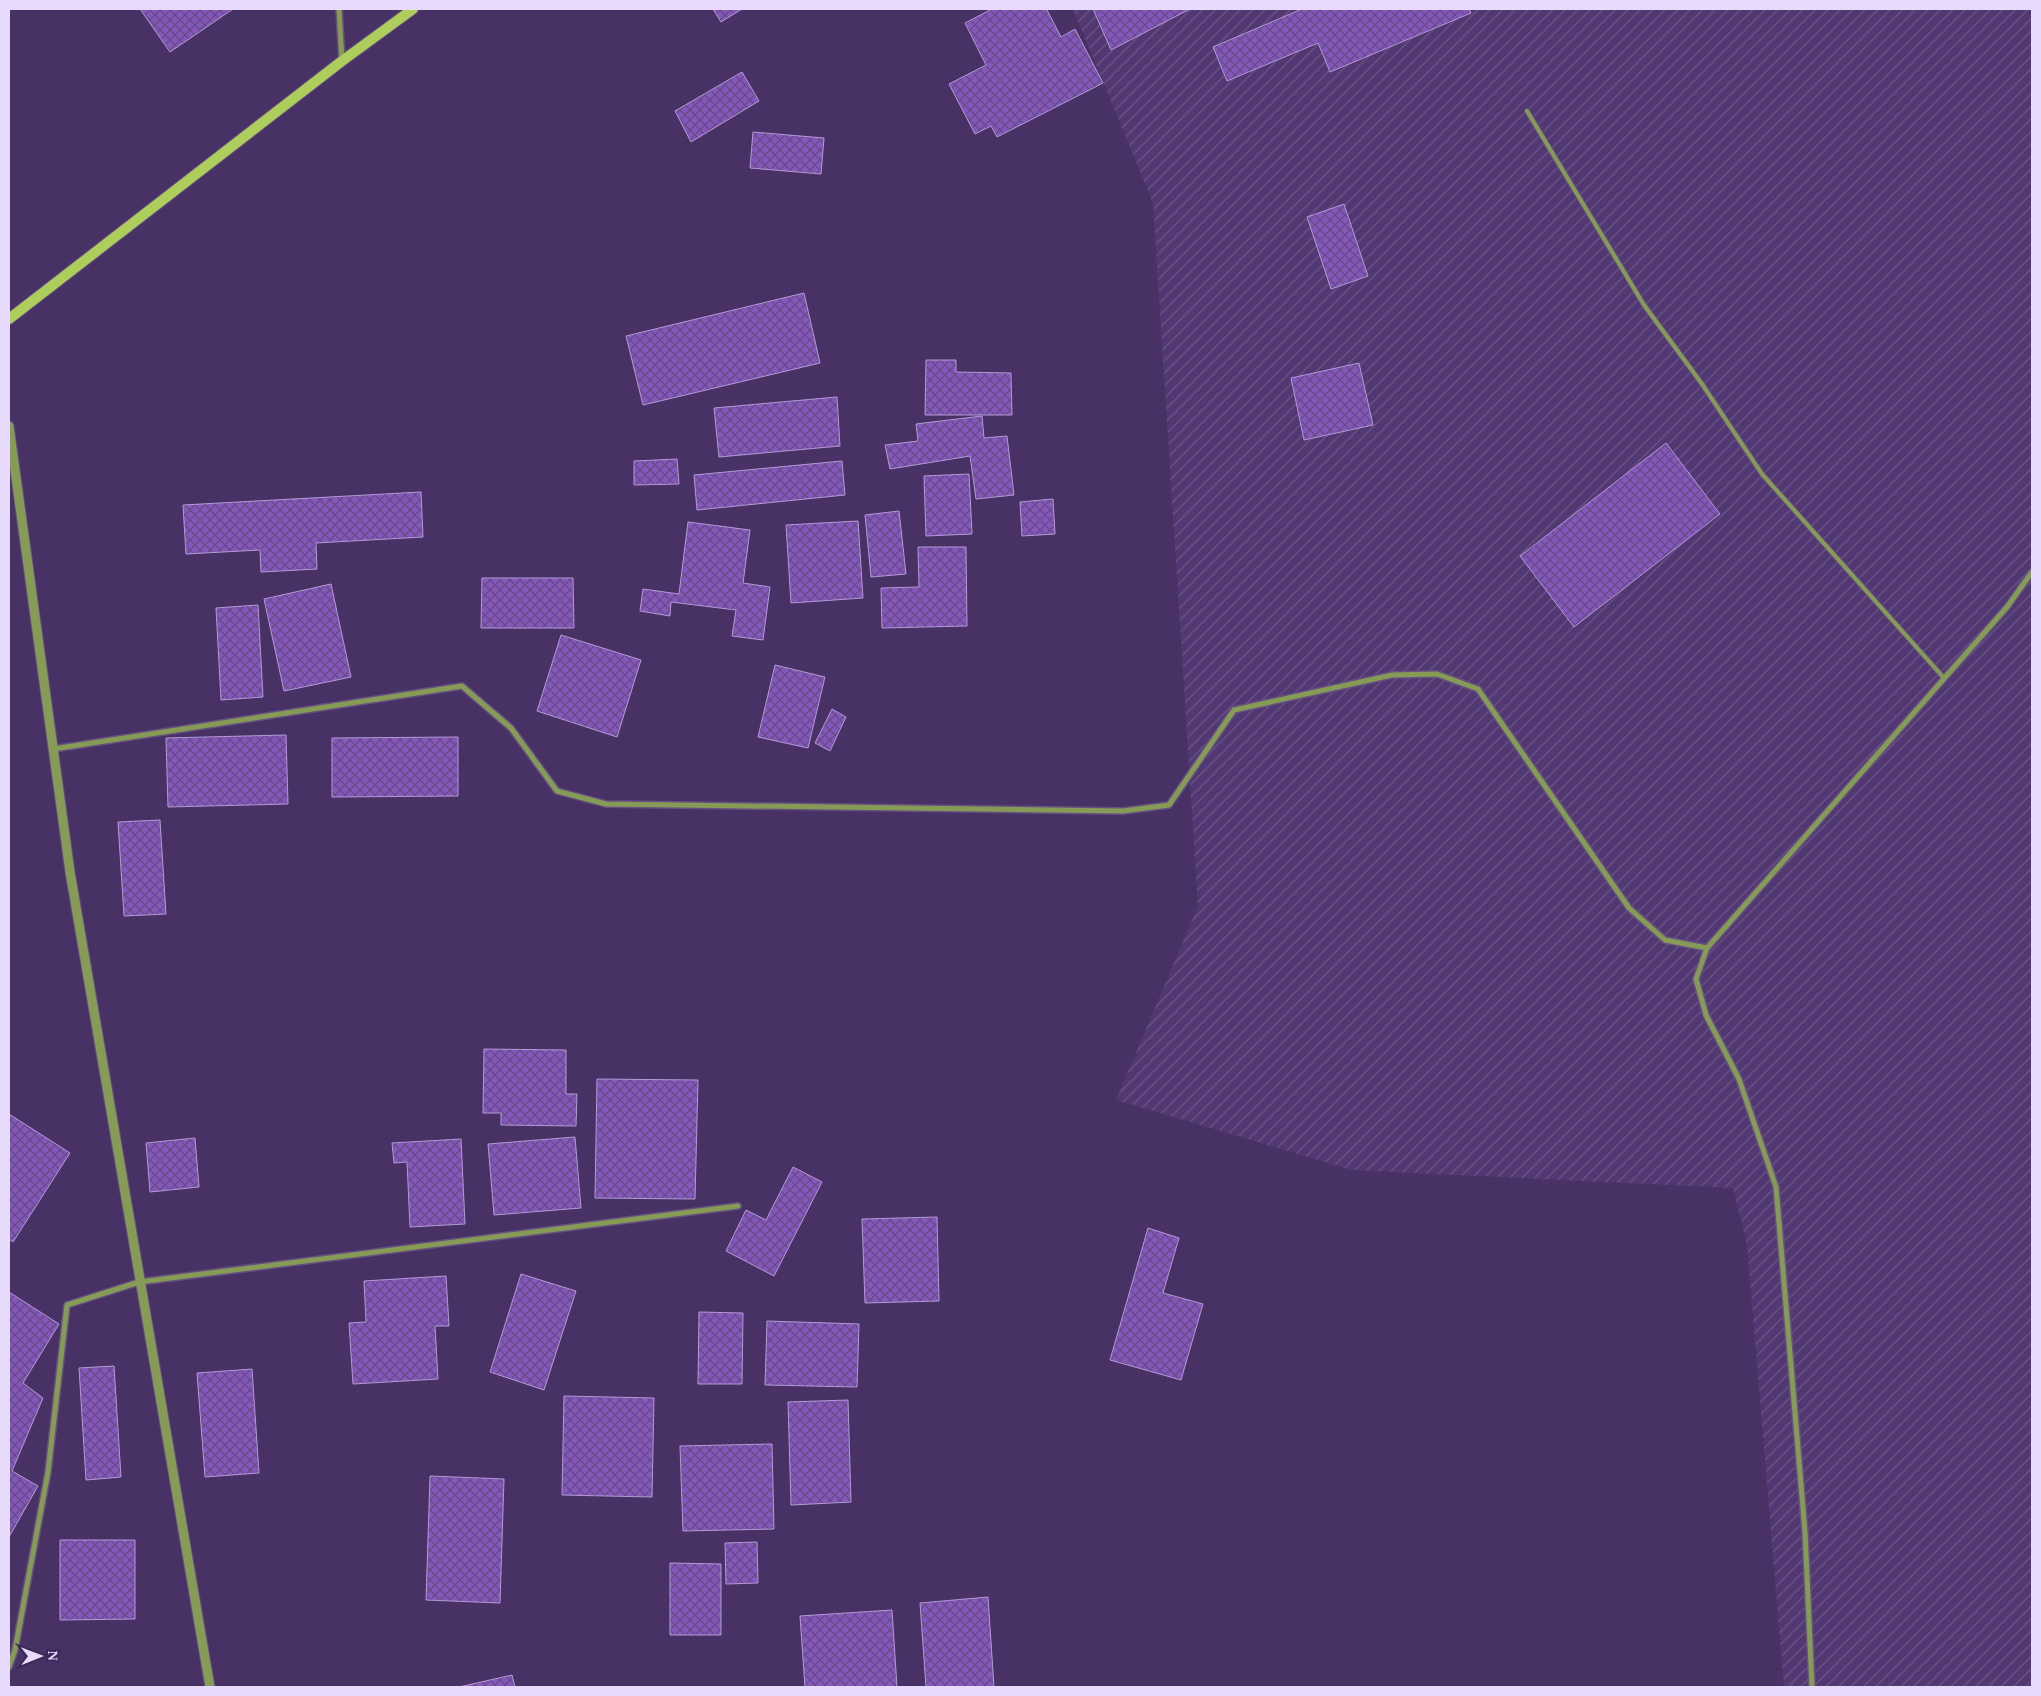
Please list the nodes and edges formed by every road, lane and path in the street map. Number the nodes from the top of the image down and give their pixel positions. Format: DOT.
graph roads {
  1 [pos="339,9"];
  2 [pos="413,9"];
  3 [pos="342,61"];
  4 [pos="1527,111"];
  5 [pos="9,319"];
  6 [pos="9,426"];
  7 [pos="2032,572"];
  8 [pos="1944,678"];
  9 [pos="53,749"];
  10 [pos="1707,948"];
  11 [pos="738,1206"];
  12 [pos="140,1282"];
  13 [pos="9,1667"];
  14 [pos="210,1687"];
  15 [pos="1812,1687"];
  1 -- 3 [label="street"];
  2 -- 3 [label="main road"];
  3 -- 5 [label="main road"];
  4 -- 8 [label="lane"];
  6 -- 9 [label="street"];
  7 -- 8 [label="street"];
  8 -- 10 [label="street"];
  9 -- 10 [label="street"];
  9 -- 12 [label="street"];
  10 -- 15 [label="street"];
  11 -- 12 [label="street"];
  12 -- 13 [label="street"];
  12 -- 14 [label="street"];
}
